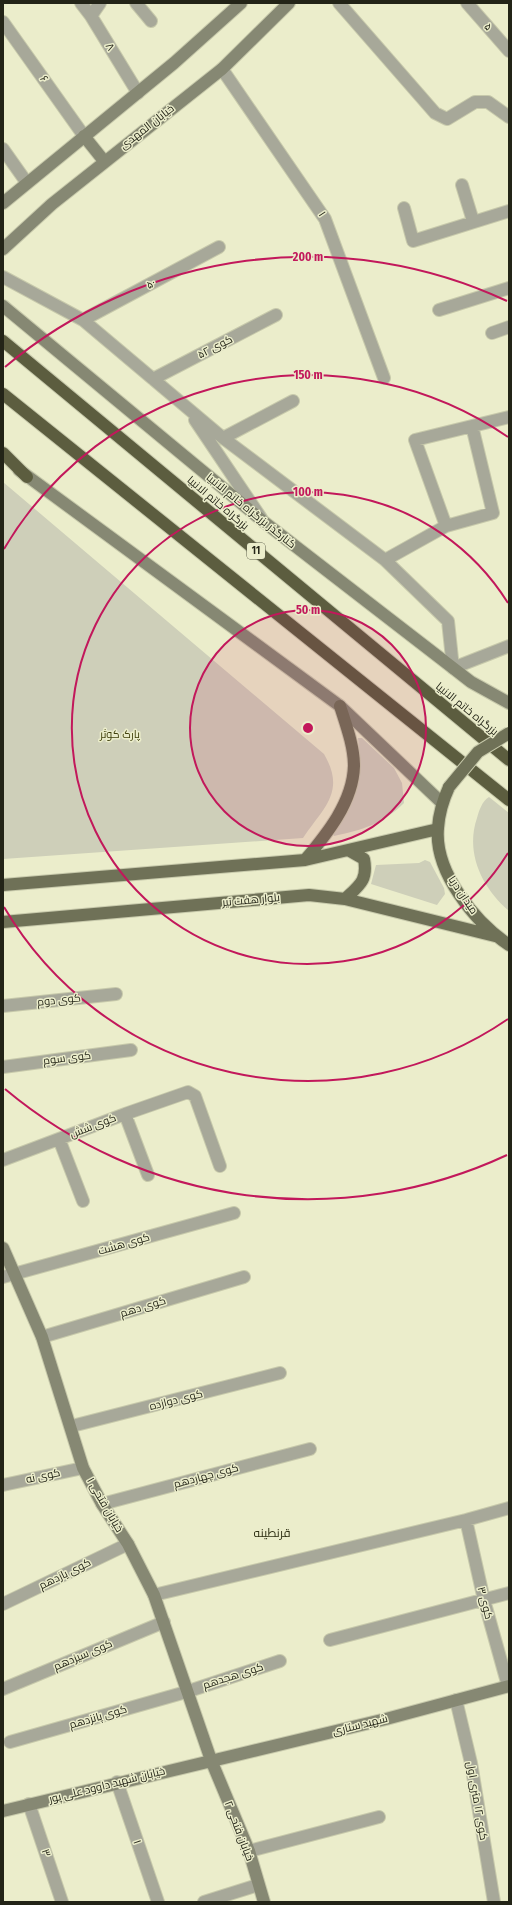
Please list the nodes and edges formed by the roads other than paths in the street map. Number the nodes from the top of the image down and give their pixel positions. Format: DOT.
graph roads {
  1 [pos="81,3"];
  2 [pos="100,3"];
  3 [pos="136,3"];
  4 [pos="241,3"];
  5 [pos="289,3"];
  6 [pos="339,3"];
  7 [pos="467,3"];
  8 [pos="91,16"];
  9 [pos="152,21"];
  10 [pos="3,22"];
  11 [pos="509,51"];
  12 [pos="222,69"];
  13 [pos="138,93"];
  14 [pos="509,117"];
  15 [pos="84,136"];
  16 [pos="3,149"];
  17 [pos="104,161"];
  18 [pos="27,183"];
  19 [pos="462,185"];
  20 [pos="3,203"];
  21 [pos="404,208"];
  22 [pos="509,210"];
  23 [pos="473,221"];
  24 [pos="219,247"];
  25 [pos="3,249"];
  26 [pos="3,278"];
  27 [pos="509,288"];
  28 [pos="3,306"];
  29 [pos="439,310"];
  30 [pos="276,315"];
  31 [pos="83,320"];
  32 [pos="509,326"];
  33 [pos="492,333"];
  34 [pos="3,341"];
  35 [pos="384,378"];
  36 [pos="153,379"];
  37 [pos="3,394"];
  38 [pos="293,401"];
  39 [pos="186,407"];
  40 [pos="509,417"];
  41 [pos="472,426"];
  42 [pos="223,438"];
  43 [pos="3,453"];
  44 [pos="3,456"];
  45 [pos="27,477"];
  46 [pos="264,522"];
  47 [pos="446,526"];
  48 [pos="385,560"];
  49 [pos="509,646"];
  50 [pos="453,668"];
  51 [pos="509,703"];
  52 [pos="340,706"];
  53 [pos="509,733"];
  54 [pos="509,760"];
  55 [pos="509,800"];
  56 [pos="442,804"];
  57 [pos="438,829"];
  58 [pos="350,851"];
  59 [pos="305,860"];
  60 [pos="3,885"];
  61 [pos="345,899"];
  62 [pos="3,922"];
  63 [pos="495,936"];
  64 [pos="509,945"];
  65 [pos="116,994"];
  66 [pos="3,1006"];
  67 [pos="131,1050"];
  68 [pos="3,1066"];
  69 [pos="125,1114"];
  70 [pos="59,1139"];
  71 [pos="3,1160"];
  72 [pos="220,1166"];
  73 [pos="148,1176"];
  74 [pos="83,1201"];
  75 [pos="234,1213"];
  76 [pos="3,1248"];
  77 [pos="9,1276"];
  78 [pos="244,1277"];
  79 [pos="42,1337"];
  80 [pos="280,1373"];
  81 [pos="72,1426"];
  82 [pos="310,1449"];
  83 [pos="83,1468"];
  84 [pos="3,1485"];
  85 [pos="102,1504"];
  86 [pos="509,1508"];
  87 [pos="466,1520"];
  88 [pos="128,1544"];
  89 [pos="509,1593"];
  90 [pos="154,1595"];
  91 [pos="484,1600"];
  92 [pos="3,1604"];
  93 [pos="164,1622"];
  94 [pos="330,1640"];
  95 [pos="280,1661"];
  96 [pos="508,1686"];
  97 [pos="3,1689"];
  98 [pos="186,1692"];
  99 [pos="456,1700"];
  100 [pos="10,1742"];
  101 [pos="211,1760"];
  102 [pos="117,1782"];
  103 [pos="29,1804"];
  104 [pos="3,1811"];
  105 [pos="379,1817"];
  106 [pos="249,1851"];
  107 [pos="258,1886"];
  108 [pos="62,1902"];
  109 [pos="158,1902"];
  110 [pos="204,1902"];
  111 [pos="264,1902"];
  112 [pos="494,1902"];
  1 -- 8 [label="street, ۸"];
  2 -- 8 [label="street"];
  3 -- 9 [label="street"];
  4 -- 13 [label="street"];
  5 -- 12 [label="street, خیابان المهدی"];
  6 -- 14 [label="street"];
  7 -- 11 [label="street, ۵"];
  8 -- 13 [label="street, ۸"];
  10 -- 15 [label="street, ۶"];
  12 -- 17 [label="street, خیابان المهدی"];
  12 -- 35 [label="street, ۱"];
  13 -- 15 [label="street"];
  15 -- 17 [label="street"];
  15 -- 18 [label="street"];
  16 -- 18 [label="street"];
  17 -- 25 [label="street, خیابان المهدی"];
  18 -- 20 [label="street"];
  19 -- 23 [label="street"];
  21 -- 23 [label="street"];
  22 -- 23 [label="street"];
  24 -- 31 [label="street, ۵۰"];
  26 -- 31 [label="street"];
  27 -- 29 [label="street"];
  28 -- 46 [label="street, کنارگذر بزرگراه خاتم الانبیا"];
  30 -- 36 [label="street, کوی ۵۲"];
  31 -- 36 [label="street"];
  32 -- 33 [label="street"];
  34 -- 54 [label="highway, بزرگراه خاتم الانبیا / 11"];
  36 -- 39 [label="street"];
  37 -- 55 [label="highway"];
  38 -- 42 [label="street"];
  39 -- 42 [label="street"];
  39 -- 46 [label="street"];
  40 -- 41 [label="street"];
  41 -- 47 [label="street"];
  41 -- 47 [label="street"];
  42 -- 48 [label="street"];
  43 -- 45 [label="highway"];
  44 -- 45 [label="street"];
  45 -- 52 [label="street"];
  46 -- 50 [label="street, کنارگذر بزرگراه خاتم الانبیا"];
  47 -- 48 [label="street"];
  48 -- 50 [label="street"];
  49 -- 50 [label="street"];
  50 -- 51 [label="street, کنارگذر بزرگراه خاتم الانبیا"];
  52 -- 56 [label="street"];
  52 -- 59 [label="main road"];
  53 -- 56 [label="main road, میدان دریا, bridge"];
  56 -- 57 [label="main road, میدان دریا"];
  57 -- 58 [label="main road"];
  57 -- 63 [label="main road, میدان دریا"];
  58 -- 59 [label="main road"];
  58 -- 61 [label="main road"];
  59 -- 60 [label="main road"];
  61 -- 62 [label="main road, بلوار هفت تیر"];
  61 -- 63 [label="main road, بلوار هفت تیر"];
  63 -- 64 [label="main road, میدان دریا"];
  65 -- 66 [label="street, کوی دوم"];
  67 -- 68 [label="street, کوی سوم"];
  69 -- 70 [label="street, کوی شش"];
  69 -- 72 [label="street, کوی شش"];
  69 -- 73 [label="street"];
  70 -- 71 [label="street, کوی شش"];
  70 -- 74 [label="street"];
  75 -- 77 [label="street, کوی هشت"];
  76 -- 77 [label="street, خیابان فتحی ۱"];
  77 -- 79 [label="street, خیابان فتحی ۱"];
  78 -- 79 [label="street, کوی دهم"];
  79 -- 81 [label="street, خیابان فتحی ۱"];
  80 -- 81 [label="street, کوی دوازده"];
  81 -- 83 [label="street, خیابان فتحی ۱"];
  82 -- 85 [label="street, کوی چهاردهم"];
  83 -- 84 [label="street, کوی نه"];
  83 -- 85 [label="street, خیابان فتحی ۱"];
  85 -- 88 [label="street, خیابان فتحی ۱"];
  86 -- 87 [label="street"];
  87 -- 90 [label="street"];
  87 -- 91 [label="street, کوی ۳"];
  88 -- 90 [label="street, خیابان فتحی ۱"];
  88 -- 92 [label="street, کوی یازدهم"];
  89 -- 91 [label="street"];
  90 -- 93 [label="street, خیابان فتحی ۱"];
  91 -- 94 [label="street"];
  91 -- 96 [label="street, کوی ۳"];
  93 -- 97 [label="street, کوی سیزدهم"];
  93 -- 98 [label="street, خیابان فتحی ۱"];
  95 -- 98 [label="street, کوی هجدهم"];
  96 -- 99 [label="street, شهید ستاری"];
  98 -- 100 [label="street, کوی پانزدهم"];
  98 -- 101 [label="street, خیابان فتحی ۱"];
  99 -- 101 [label="street, شهید ستاری"];
  99 -- 112 [label="street, کوی ۱۲ متری اول"];
  101 -- 102 [label="street, خیابان شهید داوود علی پور"];
  101 -- 106 [label="street, خیابان فتحی ۲"];
  102 -- 103 [label="street, خیابان شهید داوود علی پور"];
  102 -- 109 [label="street, ۱"];
  103 -- 104 [label="street, خیابان شهید داوود علی پور"];
  103 -- 108 [label="street, ۳"];
  105 -- 106 [label="street"];
  106 -- 107 [label="street, خیابان فتحی ۲"];
  107 -- 110 [label="street"];
  107 -- 111 [label="street, خیابان فتحی ۲"];
}
